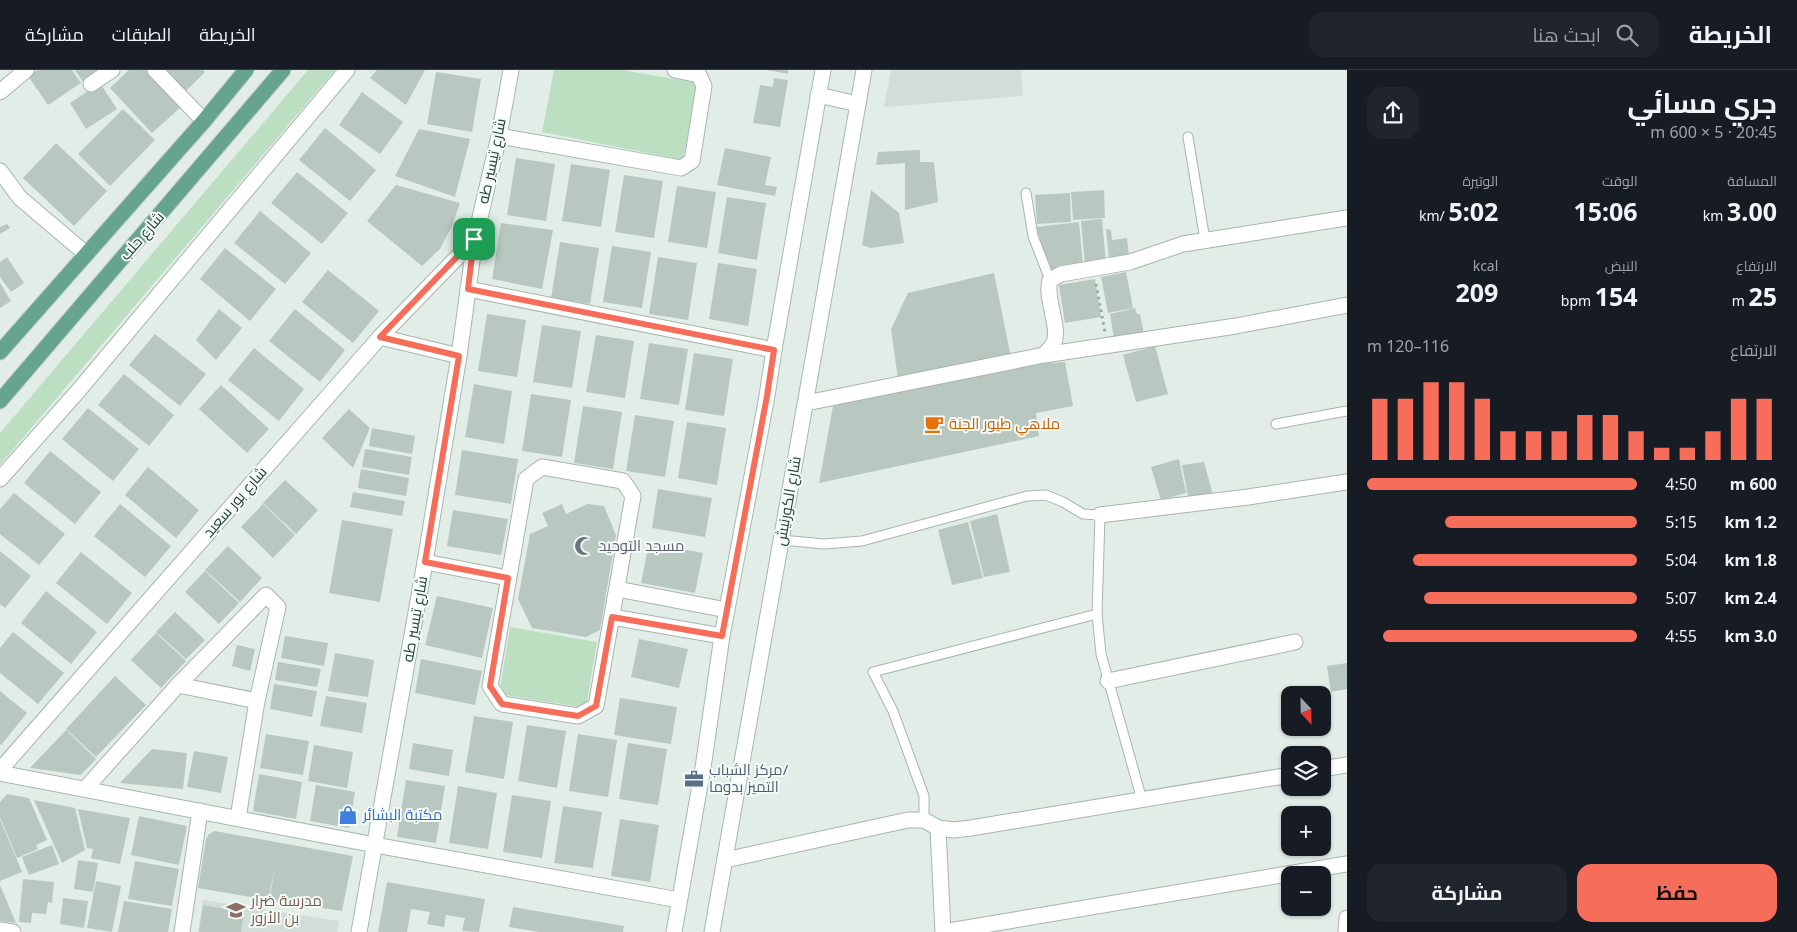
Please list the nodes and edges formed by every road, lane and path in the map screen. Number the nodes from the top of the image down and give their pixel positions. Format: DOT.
graph roads {
  1 [pos="26,70"];
  2 [pos="112,70"];
  3 [pos="155,70"];
  4 [pos="246,70"];
  5 [pos="283,70"];
  6 [pos="347,70"];
  7 [pos="511,70"];
  8 [pos="675,70"];
  9 [pos="823,70"];
  10 [pos="864,70"];
  11 [pos="91,84"];
  12 [pos="0,92"];
  13 [pos="818,95"];
  14 [pos="858,104"];
  15 [pos="204,121"];
  16 [pos="498,136"];
  17 [pos="1188,137"];
  18 [pos="0,171"];
  19 [pos="1026,193"];
  20 [pos="1347,218"];
  21 [pos="474,239"];
  22 [pos="1205,240"];
  23 [pos="86,254"];
  24 [pos="1094,268"];
  25 [pos="1050,280"];
  26 [pos="468,289"];
  27 [pos="1347,305"];
  28 [pos="380,337"];
  29 [pos="1108,346"];
  30 [pos="774,350"];
  31 [pos="0,352"];
  32 [pos="1044,355"];
  33 [pos="459,356"];
  34 [pos="0,402"];
  35 [pos="806,403"];
  36 [pos="1347,411"];
  37 [pos="1276,424"];
  38 [pos="0,479"];
  39 [pos="1347,482"];
  40 [pos="1100,515"];
  41 [pos="782,540"];
  42 [pos="425,562"];
  43 [pos="508,578"];
  44 [pos="617,589"];
  45 [pos="727,610"];
  46 [pos="1097,614"];
  47 [pos="612,617"];
  48 [pos="722,636"];
  49 [pos="1295,642"];
  50 [pos="1108,681"];
  51 [pos="178,685"];
  52 [pos="257,701"];
  53 [pos="1347,765"];
  54 [pos="1331,768"];
  55 [pos="0,771"];
  56 [pos="1281,777"];
  57 [pos="84,789"];
  58 [pos="1142,800"];
  59 [pos="200,811"];
  60 [pos="238,818"];
  61 [pos="931,824"];
  62 [pos="376,846"];
  63 [pos="725,860"];
  64 [pos="1347,864"];
  65 [pos="679,900"];
  66 [pos="1347,918"];
  67 [pos="0,930"];
  68 [pos="13,932"];
  69 [pos="182,932"];
  70 [pos="359,932"];
  71 [pos="674,932"];
  72 [pos="712,932"];
  73 [pos="1346,932"];
  1 -- 12 [label="street"];
  2 -- 11 [label="street"];
  3 -- 15 [label="street"];
  4 -- 15 [label="main road, شارع حلب"];
  5 -- 34 [label="main road, شارع حلب"];
  6 -- 38 [label="street"];
  7 -- 16 [label="street, شارع تيسير طه"];
  8 -- 16 [label="street"];
  9 -- 13 [label="street"];
  10 -- 14 [label="street, شارع الكورنيش"];
  13 -- 14 [label="street"];
  13 -- 30 [label="street"];
  14 -- 35 [label="street, شارع الكورنيش"];
  15 -- 23 [label="main road, شارع حلب"];
  16 -- 21 [label="street, شارع تيسير طه"];
  17 -- 22 [label="lane"];
  18 -- 23 [label="street"];
  19 -- 25 [label="lane"];
  20 -- 22 [label="street"];
  21 -- 26 [label="street, شارع تيسير طه"];
  21 -- 28 [label="street, شارع بور سعيد"];
  22 -- 24 [label="street"];
  23 -- 31 [label="main road, شارع حلب"];
  24 -- 25 [label="street"];
  24 -- 29 [label="path"];
  25 -- 32 [label="street"];
  26 -- 30 [label="street"];
  26 -- 33 [label="street, شارع تيسير طه"];
  27 -- 29 [label="street"];
  28 -- 33 [label="street"];
  28 -- 55 [label="street, شارع بور سعيد"];
  29 -- 32 [label="street"];
  30 -- 45 [label="street"];
  32 -- 35 [label="street"];
  33 -- 42 [label="street, شارع تيسير طه"];
  35 -- 41 [label="street, شارع الكورنيش"];
  36 -- 37 [label="lane"];
  39 -- 40 [label="street"];
  40 -- 41 [label="lane"];
  40 -- 46 [label="lane"];
  41 -- 63 [label="street, شارع الكورنيش"];
  42 -- 43 [label="street"];
  42 -- 62 [label="street, شارع تيسير طه"];
  43 -- 44 [label="street"];
  43 -- 47 [label="street"];
  44 -- 45 [label="street"];
  44 -- 47 [label="street"];
  45 -- 48 [label="street"];
  46 -- 50 [label="lane"];
  46 -- 61 [label="lane"];
  47 -- 48 [label="street"];
  48 -- 65 [label="street"];
  49 -- 50 [label="street"];
  50 -- 58 [label="lane"];
  51 -- 52 [label="street"];
  51 -- 52 [label="street"];
  51 -- 57 [label="street"];
  52 -- 60 [label="street"];
  53 -- 54 [label="street"];
  55 -- 57 [label="street"];
  56 -- 58 [label="street"];
  57 -- 59 [label="street"];
  58 -- 61 [label="street"];
  59 -- 60 [label="street"];
  59 -- 69 [label="street"];
  60 -- 62 [label="street"];
  61 -- 63 [label="street"];
  61 -- 64 [label="street"];
  62 -- 65 [label="street"];
  62 -- 70 [label="street, شارع تيسير طه"];
  63 -- 72 [label="street, شارع الكورنيش"];
  65 -- 71 [label="street"];
  66 -- 73 [label="street"];
  67 -- 68 [label="street"];
}
